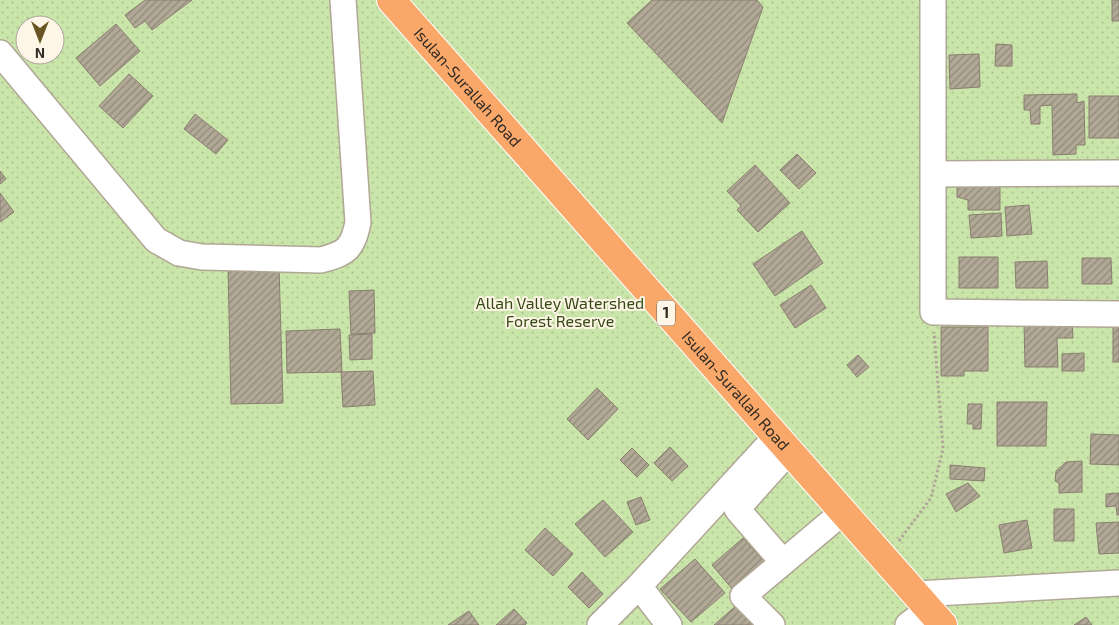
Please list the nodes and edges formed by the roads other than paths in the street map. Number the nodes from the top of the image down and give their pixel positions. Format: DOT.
graph roads {
  1 [pos="343,0"];
  2 [pos="391,0"];
  3 [pos="934,0"];
  4 [pos="0,53"];
  5 [pos="1119,173"];
  6 [pos="933,174"];
  7 [pos="1119,314"];
  8 [pos="782,444"];
  9 [pos="843,512"];
  10 [pos="783,562"];
  11 [pos="1119,583"];
  12 [pos="639,586"];
  13 [pos="924,613"];
  14 [pos="600,625"];
  15 [pos="669,625"];
  16 [pos="772,625"];
  1 -- 4 [label="street"];
  2 -- 8 [label="highway, Isulan-Surallah Road / 1"];
  3 -- 6 [label="street"];
  5 -- 6 [label="street"];
  6 -- 7 [label="street"];
  8 -- 9 [label="highway, Isulan-Surallah Road / 1"];
  8 -- 10 [label="street"];
  8 -- 12 [label="street"];
  9 -- 10 [label="street"];
  9 -- 13 [label="highway, Isulan-Surallah Road / 1"];
  10 -- 16 [label="street"];
  11 -- 13 [label="street"];
  12 -- 14 [label="street"];
  12 -- 15 [label="street"];
}
